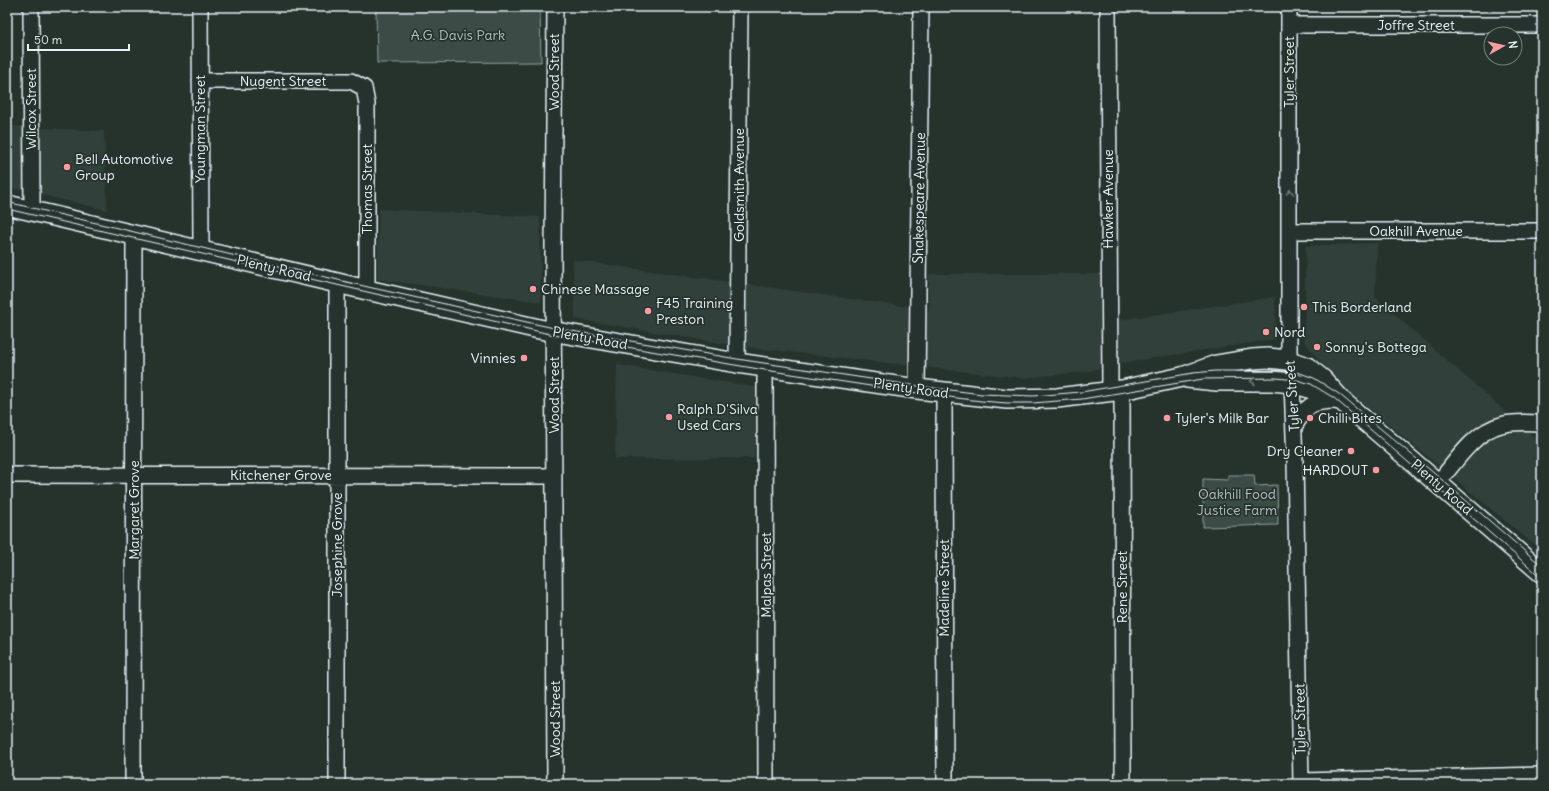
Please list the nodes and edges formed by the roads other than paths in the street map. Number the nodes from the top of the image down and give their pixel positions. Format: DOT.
graph roads {
  1 [pos="31,7"];
  2 [pos="200,7"];
  3 [pos="555,7"];
  4 [pos="740,7"];
  5 [pos="922,7"];
  6 [pos="1108,7"];
  7 [pos="1290,7"];
  8 [pos="1290,25"];
  9 [pos="1542,25"];
  10 [pos="200,81"];
  11 [pos="364,88"];
  12 [pos="7,205"];
  13 [pos="32,211"];
  14 [pos="1290,231"];
  15 [pos="1542,231"];
  16 [pos="134,235"];
  17 [pos="201,251"];
  18 [pos="337,283"];
  19 [pos="367,290"];
  20 [pos="554,331"];
  21 [pos="1289,360"];
  22 [pos="737,363"];
  23 [pos="765,367"];
  24 [pos="1182,377"];
  25 [pos="1292,383"];
  26 [pos="917,389"];
  27 [pos="1116,390"];
  28 [pos="944,393"];
  29 [pos="1342,401"];
  30 [pos="1542,423"];
  31 [pos="1294,427"];
  32 [pos="7,474"];
  33 [pos="134,475"];
  34 [pos="337,476"];
  35 [pos="554,476"];
  36 [pos="1438,483"];
  37 [pos="1542,574"];
  38 [pos="1542,775"];
  39 [pos="1301,782"];
  40 [pos="133,784"];
  41 [pos="337,784"];
  42 [pos="555,784"];
  43 [pos="766,784"];
  44 [pos="945,784"];
  45 [pos="1123,784"];
  1 -- 13 [label="street, Wilcox Street"];
  2 -- 10 [label="street, Youngman Street"];
  3 -- 20 [label="street, Wood Street"];
  4 -- 22 [label="street, Goldsmith Avenue"];
  5 -- 26 [label="street, Shakespeare Avenue"];
  6 -- 27 [label="street, Hawker Avenue"];
  7 -- 8 [label="street, Tyler Street"];
  8 -- 9 [label="street, Joffre Street"];
  14 -- 8 [label="street, Tyler Street, one-way"];
  10 -- 11 [label="street, Nugent Street"];
  10 -- 17 [label="street, Youngman Street"];
  11 -- 19 [label="street, Thomas Street"];
  12 -- 13 [label="main road, Plenty Road"];
  13 -- 16 [label="main road, Plenty Road"];
  14 -- 15 [label="street, Oakhill Avenue"];
  14 -- 21 [label="street, Tyler Street"];
  16 -- 17 [label="main road, Plenty Road"];
  16 -- 33 [label="street, Margaret Grove"];
  17 -- 18 [label="main road, Plenty Road"];
  18 -- 19 [label="main road, Plenty Road"];
  18 -- 34 [label="street, Josephine Grove"];
  19 -- 20 [label="main road, Plenty Road"];
  20 -- 22 [label="main road, Plenty Road"];
  20 -- 35 [label="street, Wood Street"];
  21 -- 24 [label="main road, Plenty Road"];
  21 -- 25 [label="main road, Tyler Street"];
  21 -- 29 [label="main road, Plenty Road"];
  22 -- 23 [label="main road, Plenty Road"];
  23 -- 26 [label="main road, Plenty Road"];
  23 -- 43 [label="street, Malpas Street"];
  25 -- 24 [label="main road, Plenty Road, one-way"];
  24 -- 27 [label="main road, Plenty Road"];
  25 -- 29 [label="main road, Plenty Road"];
  25 -- 31 [label="street, Tyler Street"];
  26 -- 28 [label="main road, Plenty Road"];
  27 -- 28 [label="main road, Plenty Road"];
  27 -- 45 [label="street, Rene Street"];
  28 -- 44 [label="street, Madeline Street"];
  29 -- 31 [label="street"];
  29 -- 36 [label="main road, Plenty Road"];
  30 -- 36 [label="street"];
  31 -- 39 [label="street, Tyler Street"];
  32 -- 33 [label="street, Kitchener Grove"];
  33 -- 34 [label="street, Kitchener Grove"];
  33 -- 40 [label="street, Margaret Grove"];
  34 -- 35 [label="street, Kitchener Grove"];
  34 -- 41 [label="street, Josephine Grove"];
  35 -- 42 [label="street, Wood Street"];
  36 -- 37 [label="main road, Plenty Road"];
  38 -- 39 [label="street"];
}
